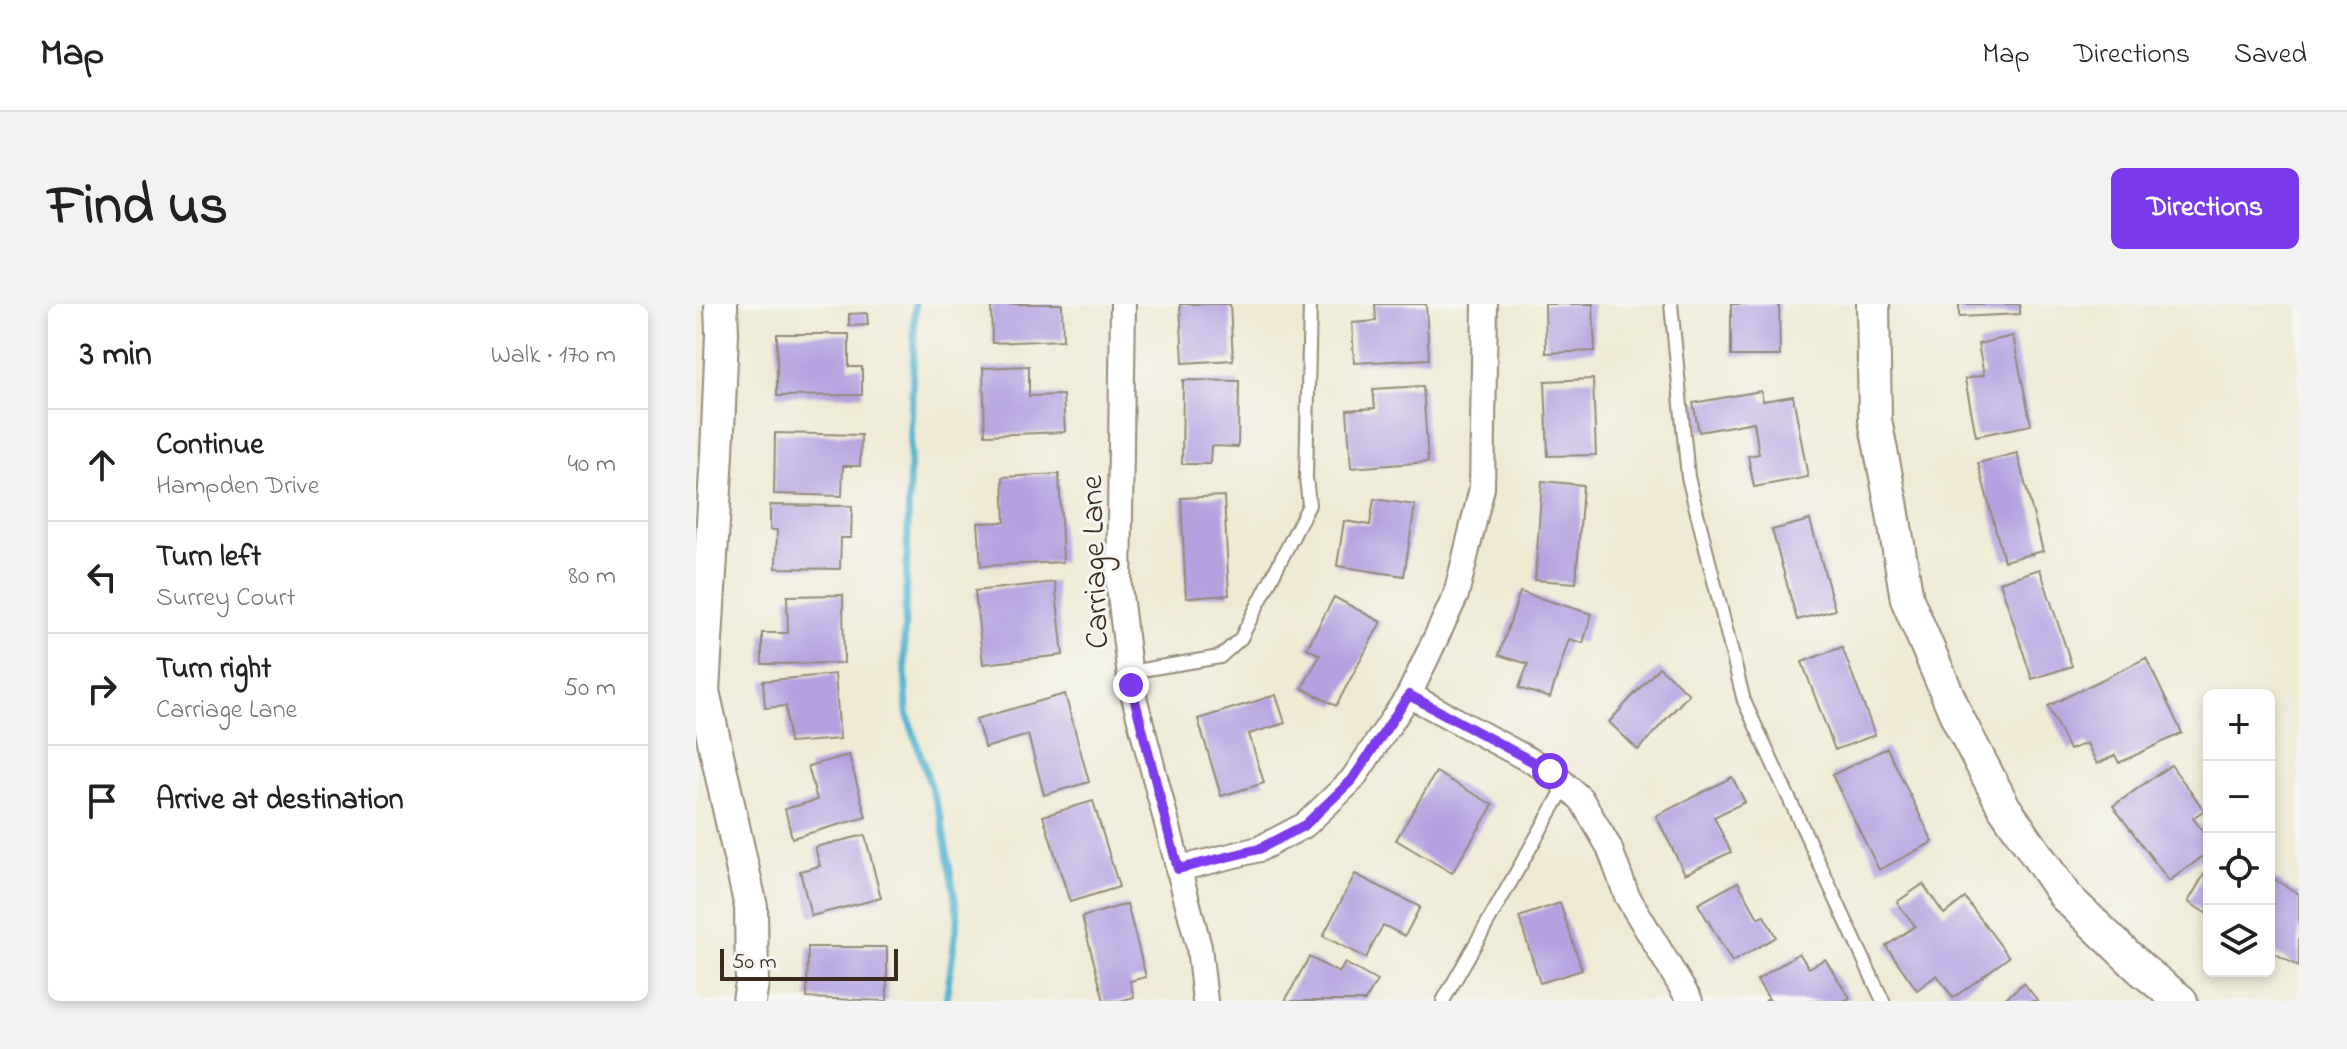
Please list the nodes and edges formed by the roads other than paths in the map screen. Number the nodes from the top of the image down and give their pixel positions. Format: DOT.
graph roads {
  1 [pos="721,304"];
  2 [pos="1123,304"];
  3 [pos="1310,304"];
  4 [pos="1485,304"];
  5 [pos="1671,304"];
  6 [pos="1873,304"];
  7 [pos="1129,672"];
  8 [pos="1409,695"];
  9 [pos="704,734"];
  10 [pos="1566,785"];
  11 [pos="1178,869"];
  12 [pos="1687,1000"];
  13 [pos="749,1001"];
  14 [pos="1205,1001"];
  15 [pos="1443,1001"];
  16 [pos="1883,1001"];
  17 [pos="2181,1001"];
  1 -- 9 [label="street"];
  2 -- 7 [label="street, Carriage Lane"];
  3 -- 7 [label="lane"];
  4 -- 8 [label="street"];
  5 -- 16 [label="lane"];
  6 -- 17 [label="street"];
  7 -- 11 [label="street, Carriage Lane"];
  8 -- 10 [label="street"];
  8 -- 11 [label="street"];
  9 -- 13 [label="street"];
  10 -- 12 [label="street"];
  10 -- 15 [label="lane"];
  11 -- 14 [label="street, Carriage Lane"];
}
